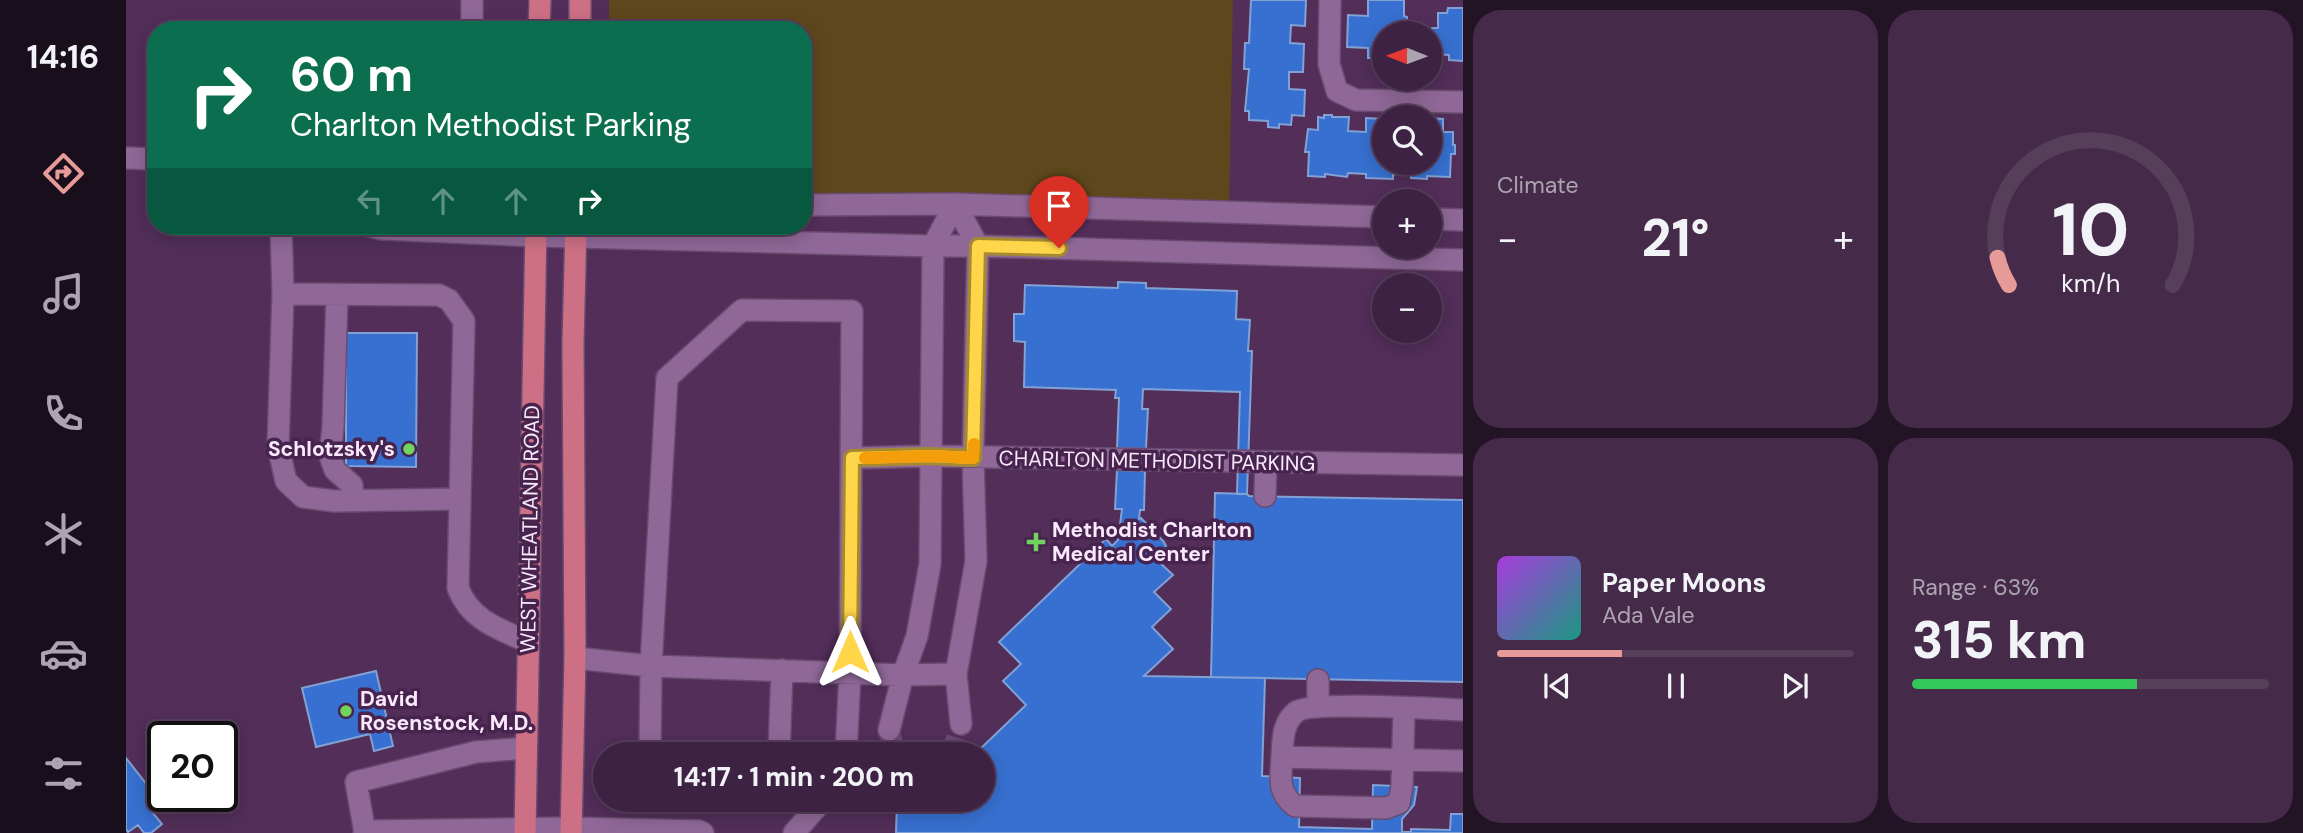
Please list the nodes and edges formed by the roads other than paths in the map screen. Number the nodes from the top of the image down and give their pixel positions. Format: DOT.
graph roads {
  1 [pos="472,0"];
  2 [pos="540,0"];
  3 [pos="580,0"];
  4 [pos="1329,0"];
  5 [pos="472,21"];
  6 [pos="539,21"];
  7 [pos="580,21"];
  8 [pos="1463,102"];
  9 [pos="126,158"];
  10 [pos="147,159"];
  11 [pos="955,204"];
  12 [pos="812,205"];
  13 [pos="1372,217"];
  14 [pos="1442,219"];
  15 [pos="1463,220"];
  16 [pos="281,235"];
  17 [pos="536,235"];
  18 [pos="575,235"];
  19 [pos="670,235"];
  20 [pos="933,246"];
  21 [pos="978,246"];
  22 [pos="1463,260"];
  23 [pos="284,294"];
  24 [pos="337,295"];
  25 [pos="930,456"];
  26 [pos="852,458"];
  27 [pos="973,458"];
  28 [pos="1266,462"];
  29 [pos="1463,465"];
  30 [pos="1265,496"];
  31 [pos="460,499"];
  32 [pos="353,501"];
  33 [pos="528,642"];
  34 [pos="575,658"];
  35 [pos="650,666"];
  36 [pos="782,670"];
  37 [pos="850,673"];
  38 [pos="956,674"];
  39 [pos="903,675"];
  40 [pos="1318,680"];
  41 [pos="1318,707"];
  42 [pos="1404,708"];
  43 [pos="1463,710"];
  44 [pos="961,724"];
  45 [pos="889,730"];
  46 [pos="650,742"];
  47 [pos="779,742"];
  48 [pos="847,742"];
  49 [pos="526,748"];
  50 [pos="1282,757"];
  51 [pos="1403,760"];
  52 [pos="1463,761"];
  53 [pos="812,812"];
  54 [pos="525,831"];
  55 [pos="571,831"];
  56 [pos="399,832"];
  57 [pos="365,833"];
  58 [pos="704,833"];
  59 [pos="794,833"];
  1 -- 5 [label="street"];
  2 -- 6 [label="main road"];
  3 -- 7 [label="main road"];
  4 -- 8 [label="street"];
  9 -- 10 [label="street"];
  11 -- 12 [label="street"];
  11 -- 13 [label="street"];
  11 -- 20 [label="street"];
  11 -- 21 [label="street"];
  14 -- 15 [label="street"];
  16 -- 23 [label="street"];
  17 -- 33 [label="main road, WEST WHEATLAND ROAD"];
  18 -- 34 [label="main road, WEST WHEATLAND ROAD"];
  19 -- 20 [label="street"];
  20 -- 21 [label="street"];
  20 -- 25 [label="street"];
  21 -- 22 [label="street"];
  21 -- 27 [label="street"];
  23 -- 24 [label="street"];
  23 -- 32 [label="street"];
  24 -- 31 [label="street"];
  24 -- 32 [label="street"];
  25 -- 26 [label="street, CHARLTON METHODIST PARKING"];
  25 -- 27 [label="street, CHARLTON METHODIST PARKING"];
  25 -- 39 [label="street"];
  26 -- 35 [label="street"];
  26 -- 37 [label="street"];
  27 -- 28 [label="street, CHARLTON METHODIST PARKING"];
  27 -- 38 [label="street"];
  28 -- 29 [label="street, CHARLTON METHODIST PARKING"];
  28 -- 30 [label="street"];
  31 -- 32 [label="street"];
  31 -- 33 [label="street"];
  33 -- 49 [label="main road, WEST WHEATLAND ROAD"];
  34 -- 35 [label="street"];
  34 -- 55 [label="main road, WEST WHEATLAND ROAD"];
  35 -- 36 [label="street"];
  35 -- 46 [label="street"];
  36 -- 37 [label="street"];
  36 -- 47 [label="street"];
  37 -- 39 [label="street"];
  37 -- 48 [label="street"];
  38 -- 39 [label="street"];
  38 -- 44 [label="street"];
  39 -- 45 [label="street"];
  40 -- 41 [label="street"];
  41 -- 42 [label="street"];
  41 -- 50 [label="street"];
  42 -- 43 [label="street"];
  42 -- 51 [label="street"];
  49 -- 54 [label="main road, WEST WHEATLAND ROAD"];
  49 -- 57 [label="street"];
  50 -- 51 [label="street"];
  50 -- 51 [label="street"];
  51 -- 52 [label="street"];
  53 -- 59 [label="street"];
  54 -- 55 [label="street"];
  54 -- 56 [label="street"];
  55 -- 58 [label="street"];
  56 -- 57 [label="street"];
}
